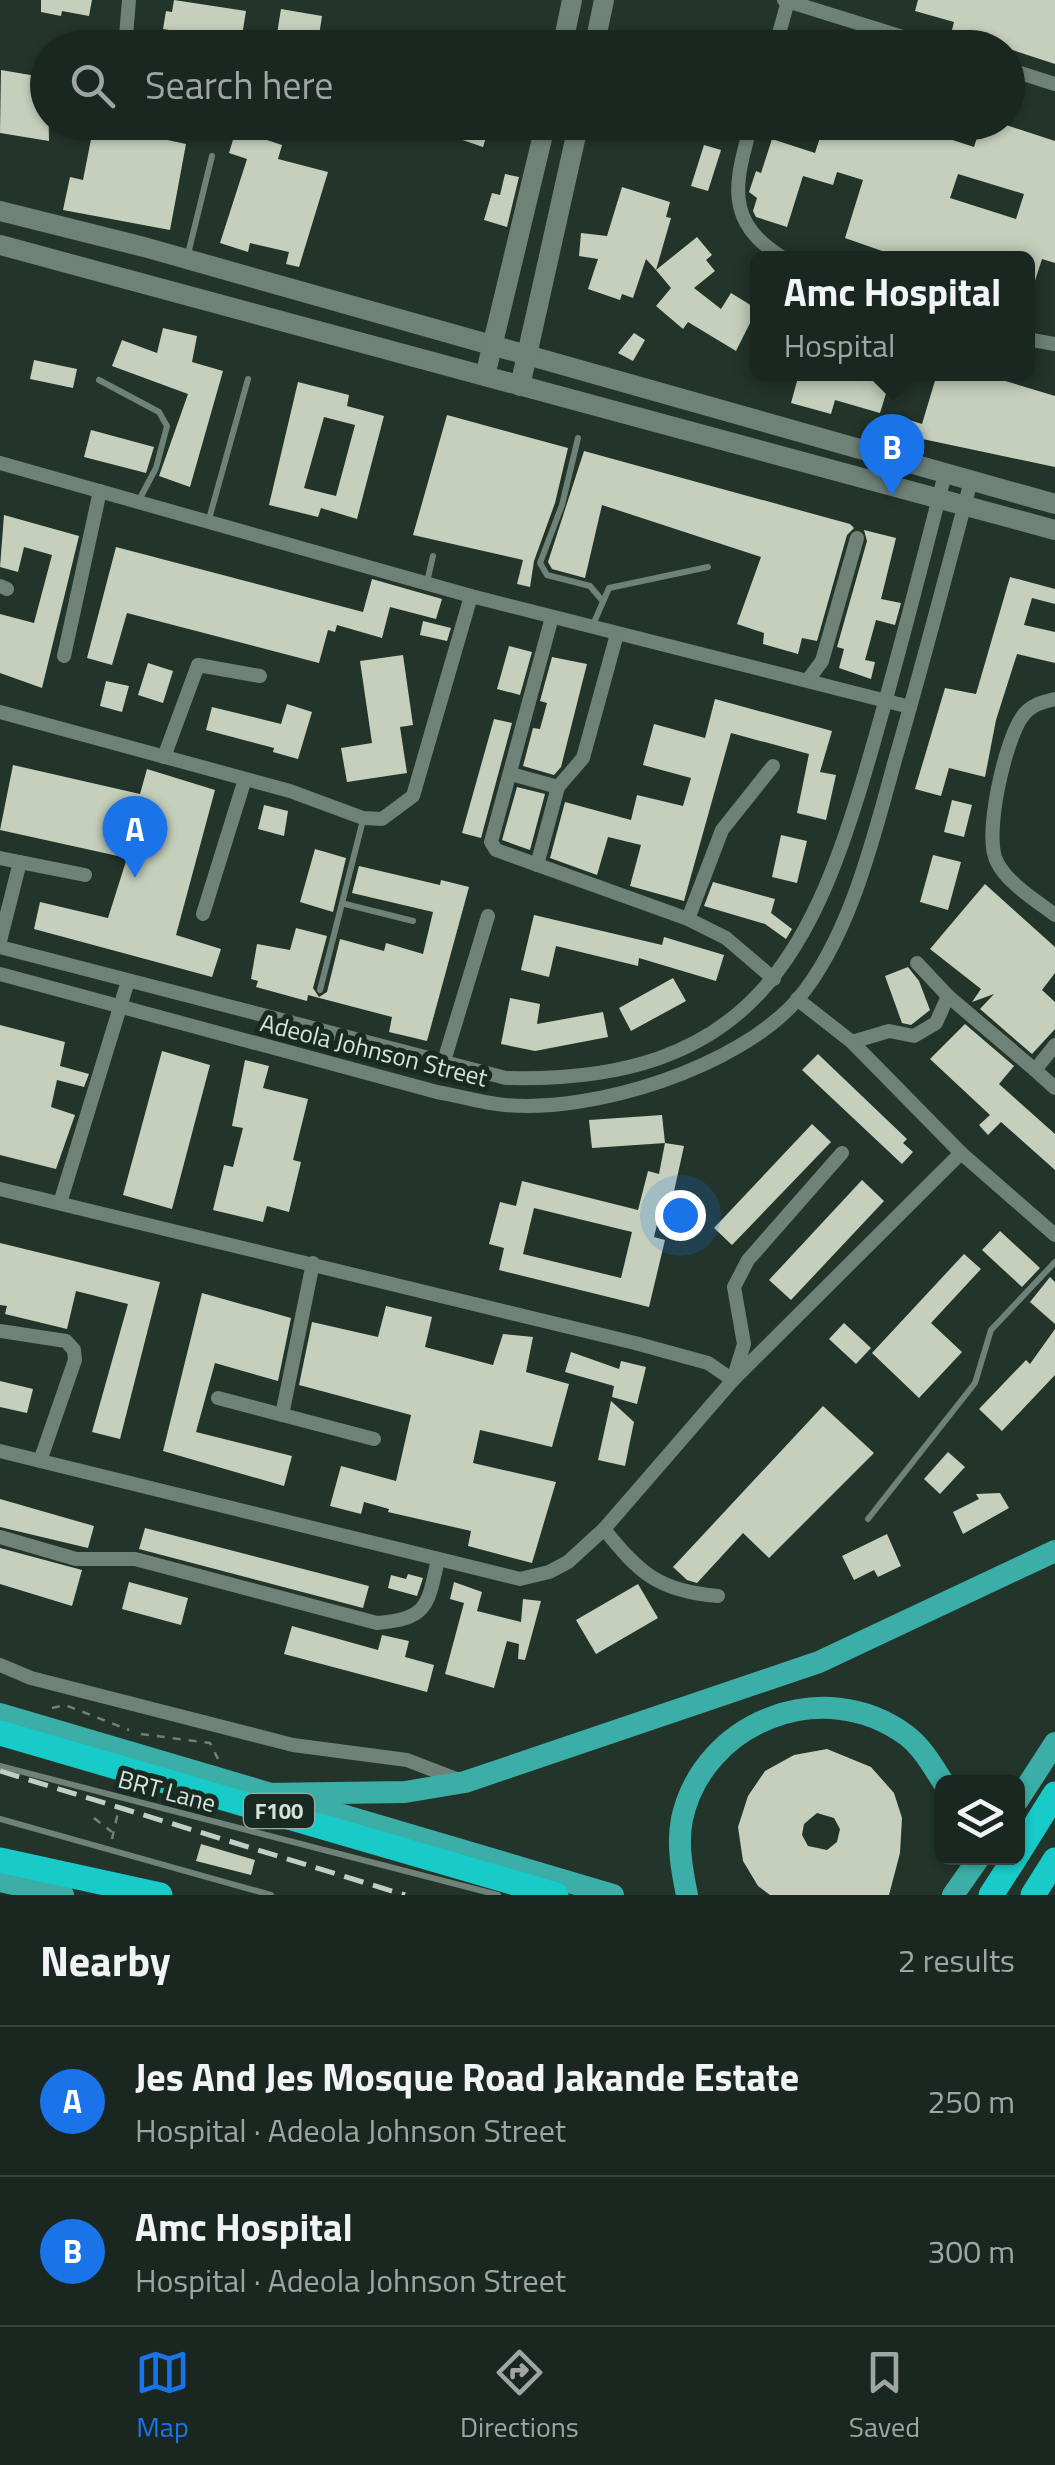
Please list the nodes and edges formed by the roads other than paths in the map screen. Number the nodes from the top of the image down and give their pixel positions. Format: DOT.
graph roads {
  1 [pos="129,0"];
  2 [pos="572,0"];
  3 [pos="604,0"];
  4 [pos="786,0"];
  5 [pos="126,30"];
  6 [pos="566,30"];
  7 [pos="598,30"];
  8 [pos="778,30"];
  9 [pos="881,30"];
  10 [pos="1025,74"];
  11 [pos="1055,84"];
  12 [pos="542,140"];
  13 [pos="574,140"];
  14 [pos="747,140"];
  15 [pos="212,156"];
  16 [pos="0,211"];
  17 [pos="0,245"];
  18 [pos="774,251"];
  19 [pos="186,260"];
  20 [pos="495,345"];
  21 [pos="530,356"];
  22 [pos="485,376"];
  23 [pos="248,379"];
  24 [pos="99,380"];
  25 [pos="520,386"];
  26 [pos="578,438"];
  27 [pos="0,463"];
  28 [pos="945,474"];
  29 [pos="971,481"];
  30 [pos="100,491"];
  31 [pos="938,499"];
  32 [pos="139,500"];
  33 [pos="1055,504"];
  34 [pos="964,506"];
  35 [pos="209,519"];
  36 [pos="1055,530"];
  37 [pos="856,538"];
  38 [pos="433,556"];
  39 [pos="708,568"];
  40 [pos="426,584"];
  41 [pos="471,596"];
  42 [pos="601,599"];
  43 [pos="552,617"];
  44 [pos="592,628"];
  45 [pos="617,634"];
  46 [pos="64,656"];
  47 [pos="260,676"];
  48 [pos="808,680"];
  49 [pos="1055,699"];
  50 [pos="886,701"];
  51 [pos="910,707"];
  52 [pos="0,712"];
  53 [pos="164,757"];
  54 [pos="772,766"];
  55 [pos="511,774"];
  56 [pos="245,779"];
  57 [pos="558,787"];
  58 [pos="363,818"];
  59 [pos="0,858"];
  60 [pos="20,862"];
  61 [pos="537,865"];
  62 [pos="84,876"];
  63 [pos="345,904"];
  64 [pos="203,914"];
  65 [pos="1055,915"];
  66 [pos="488,916"];
  67 [pos="688,919"];
  68 [pos="413,921"];
  69 [pos="0,944"];
  70 [pos="917,963"];
  71 [pos="0,974"];
  72 [pos="774,979"];
  73 [pos="128,981"];
  74 [pos="320,990"];
  75 [pos="948,996"];
  76 [pos="797,999"];
  77 [pos="122,1007"];
  78 [pos="852,1042"];
  79 [pos="1055,1045"];
  80 [pos="444,1061"];
  81 [pos="1035,1070"];
  82 [pos="1055,1088"];
  83 [pos="961,1152"];
  84 [pos="842,1153"];
  85 [pos="0,1189"];
  86 [pos="60,1202"];
  87 [pos="1055,1235"];
  88 [pos="1055,1262"];
  89 [pos="313,1263"];
  90 [pos="0,1332"];
  91 [pos="733,1380"];
  92 [pos="218,1398"];
  93 [pos="282,1415"];
  94 [pos="374,1439"];
  95 [pos="0,1451"];
  96 [pos="40,1461"];
  97 [pos="868,1519"];
  98 [pos="604,1529"];
  99 [pos="0,1536"];
  100 [pos="1055,1551"];
  101 [pos="438,1559"];
  102 [pos="718,1596"];
  103 [pos="0,1665"];
  104 [pos="0,1714"];
  105 [pos="0,1733"];
  106 [pos="1055,1743"];
  107 [pos="0,1766"];
  108 [pos="939,1775"];
  109 [pos="466,1782"];
  110 [pos="1025,1789"];
  111 [pos="263,1794"];
  112 [pos="1055,1794"];
  113 [pos="0,1819"];
  114 [pos="1025,1841"];
  115 [pos="0,1860"];
  116 [pos="1055,1860"];
  117 [pos="956,1865"];
  118 [pos="974,1865"];
  119 [pos="1010,1865"];
  120 [pos="0,1881"];
  121 [pos="63,1895"];
  122 [pos="160,1895"];
  123 [pos="271,1895"];
  124 [pos="498,1895"];
  125 [pos="556,1895"];
  126 [pos="613,1895"];
  127 [pos="686,1895"];
  128 [pos="952,1895"];
  129 [pos="991,1895"];
  130 [pos="1033,1895"];
  1 -- 5 [label="street"];
  2 -- 6 [label="street"];
  3 -- 7 [label="street"];
  4 -- 8 [label="street"];
  4 -- 9 [label="street"];
  10 -- 11 [label="street"];
  12 -- 20 [label="street"];
  13 -- 21 [label="street"];
  14 -- 18 [label="street"];
  15 -- 19 [label="lane"];
  16 -- 19 [label="street"];
  17 -- 22 [label="street"];
  19 -- 20 [label="street"];
  20 -- 21 [label="street"];
  20 -- 22 [label="street"];
  21 -- 25 [label="street"];
  21 -- 28 [label="street"];
  22 -- 25 [label="street"];
  23 -- 35 [label="lane"];
  24 -- 32 [label="lane"];
  25 -- 31 [label="street"];
  26 -- 42 [label="lane"];
  27 -- 30 [label="street"];
  28 -- 29 [label="street"];
  28 -- 31 [label="street, Adeola Johnson Street"];
  29 -- 33 [label="street"];
  29 -- 34 [label="street, Adeola Johnson Street"];
  30 -- 32 [label="street"];
  30 -- 46 [label="street"];
  31 -- 34 [label="street"];
  31 -- 50 [label="street, Adeola Johnson Street"];
  32 -- 35 [label="street"];
  34 -- 36 [label="street"];
  34 -- 51 [label="street, Adeola Johnson Street"];
  35 -- 40 [label="street"];
  37 -- 48 [label="street"];
  38 -- 40 [label="lane"];
  39 -- 42 [label="lane"];
  40 -- 41 [label="street"];
  41 -- 43 [label="street"];
  41 -- 58 [label="street"];
  42 -- 44 [label="lane"];
  43 -- 44 [label="street"];
  43 -- 55 [label="street"];
  44 -- 45 [label="street"];
  45 -- 48 [label="street"];
  45 -- 57 [label="street"];
  47 -- 53 [label="street"];
  48 -- 50 [label="street"];
  49 -- 65 [label="street"];
  50 -- 51 [label="street"];
  50 -- 72 [label="street, Adeola Johnson Street"];
  51 -- 76 [label="street, Adeola Johnson Street"];
  52 -- 53 [label="street"];
  53 -- 56 [label="street"];
  54 -- 67 [label="street"];
  55 -- 57 [label="street"];
  55 -- 61 [label="street"];
  56 -- 58 [label="street"];
  56 -- 64 [label="street"];
  57 -- 61 [label="street"];
  58 -- 63 [label="lane"];
  59 -- 60 [label="street"];
  60 -- 62 [label="street"];
  60 -- 69 [label="street"];
  61 -- 67 [label="street"];
  63 -- 68 [label="lane"];
  63 -- 74 [label="lane"];
  66 -- 80 [label="street"];
  67 -- 72 [label="street"];
  69 -- 73 [label="street, Adeola Johnson Street"];
  70 -- 75 [label="street"];
  71 -- 77 [label="street, Adeola Johnson Street"];
  72 -- 80 [label="street, Adeola Johnson Street"];
  73 -- 77 [label="street"];
  73 -- 80 [label="street, Adeola Johnson Street"];
  75 -- 78 [label="street"];
  75 -- 81 [label="street"];
  76 -- 77 [label="street, Adeola Johnson Street"];
  76 -- 78 [label="street"];
  77 -- 86 [label="street"];
  78 -- 83 [label="street"];
  79 -- 81 [label="street"];
  81 -- 82 [label="street"];
  83 -- 87 [label="street"];
  83 -- 91 [label="street"];
  84 -- 91 [label="street"];
  85 -- 86 [label="street"];
  86 -- 89 [label="street"];
  88 -- 97 [label="lane"];
  89 -- 91 [label="street"];
  89 -- 93 [label="street"];
  90 -- 96 [label="street"];
  91 -- 98 [label="street"];
  92 -- 93 [label="street"];
  93 -- 94 [label="street"];
  95 -- 96 [label="street"];
  96 -- 101 [label="street"];
  98 -- 101 [label="street"];
  98 -- 102 [label="street"];
  99 -- 101 [label="street"];
  100 -- 109 [label="main road"];
  103 -- 109 [label="street"];
  104 -- 111 [label="main road"];
  105 -- 125 [label="highway, F100"];
  106 -- 110 [label="main road"];
  107 -- 124 [label="lane, BRT Lane"];
  108 -- 127 [label="main road"];
  109 -- 111 [label="main road"];
  111 -- 126 [label="main road"];
  112 -- 114 [label="highway"];
  113 -- 123 [label="lane"];
  115 -- 122 [label="highway"];
  116 -- 130 [label="highway"];
  117 -- 128 [label="main road"];
  118 -- 128 [label="main road"];
  119 -- 129 [label="highway"];
  120 -- 121 [label="main road"];
}
